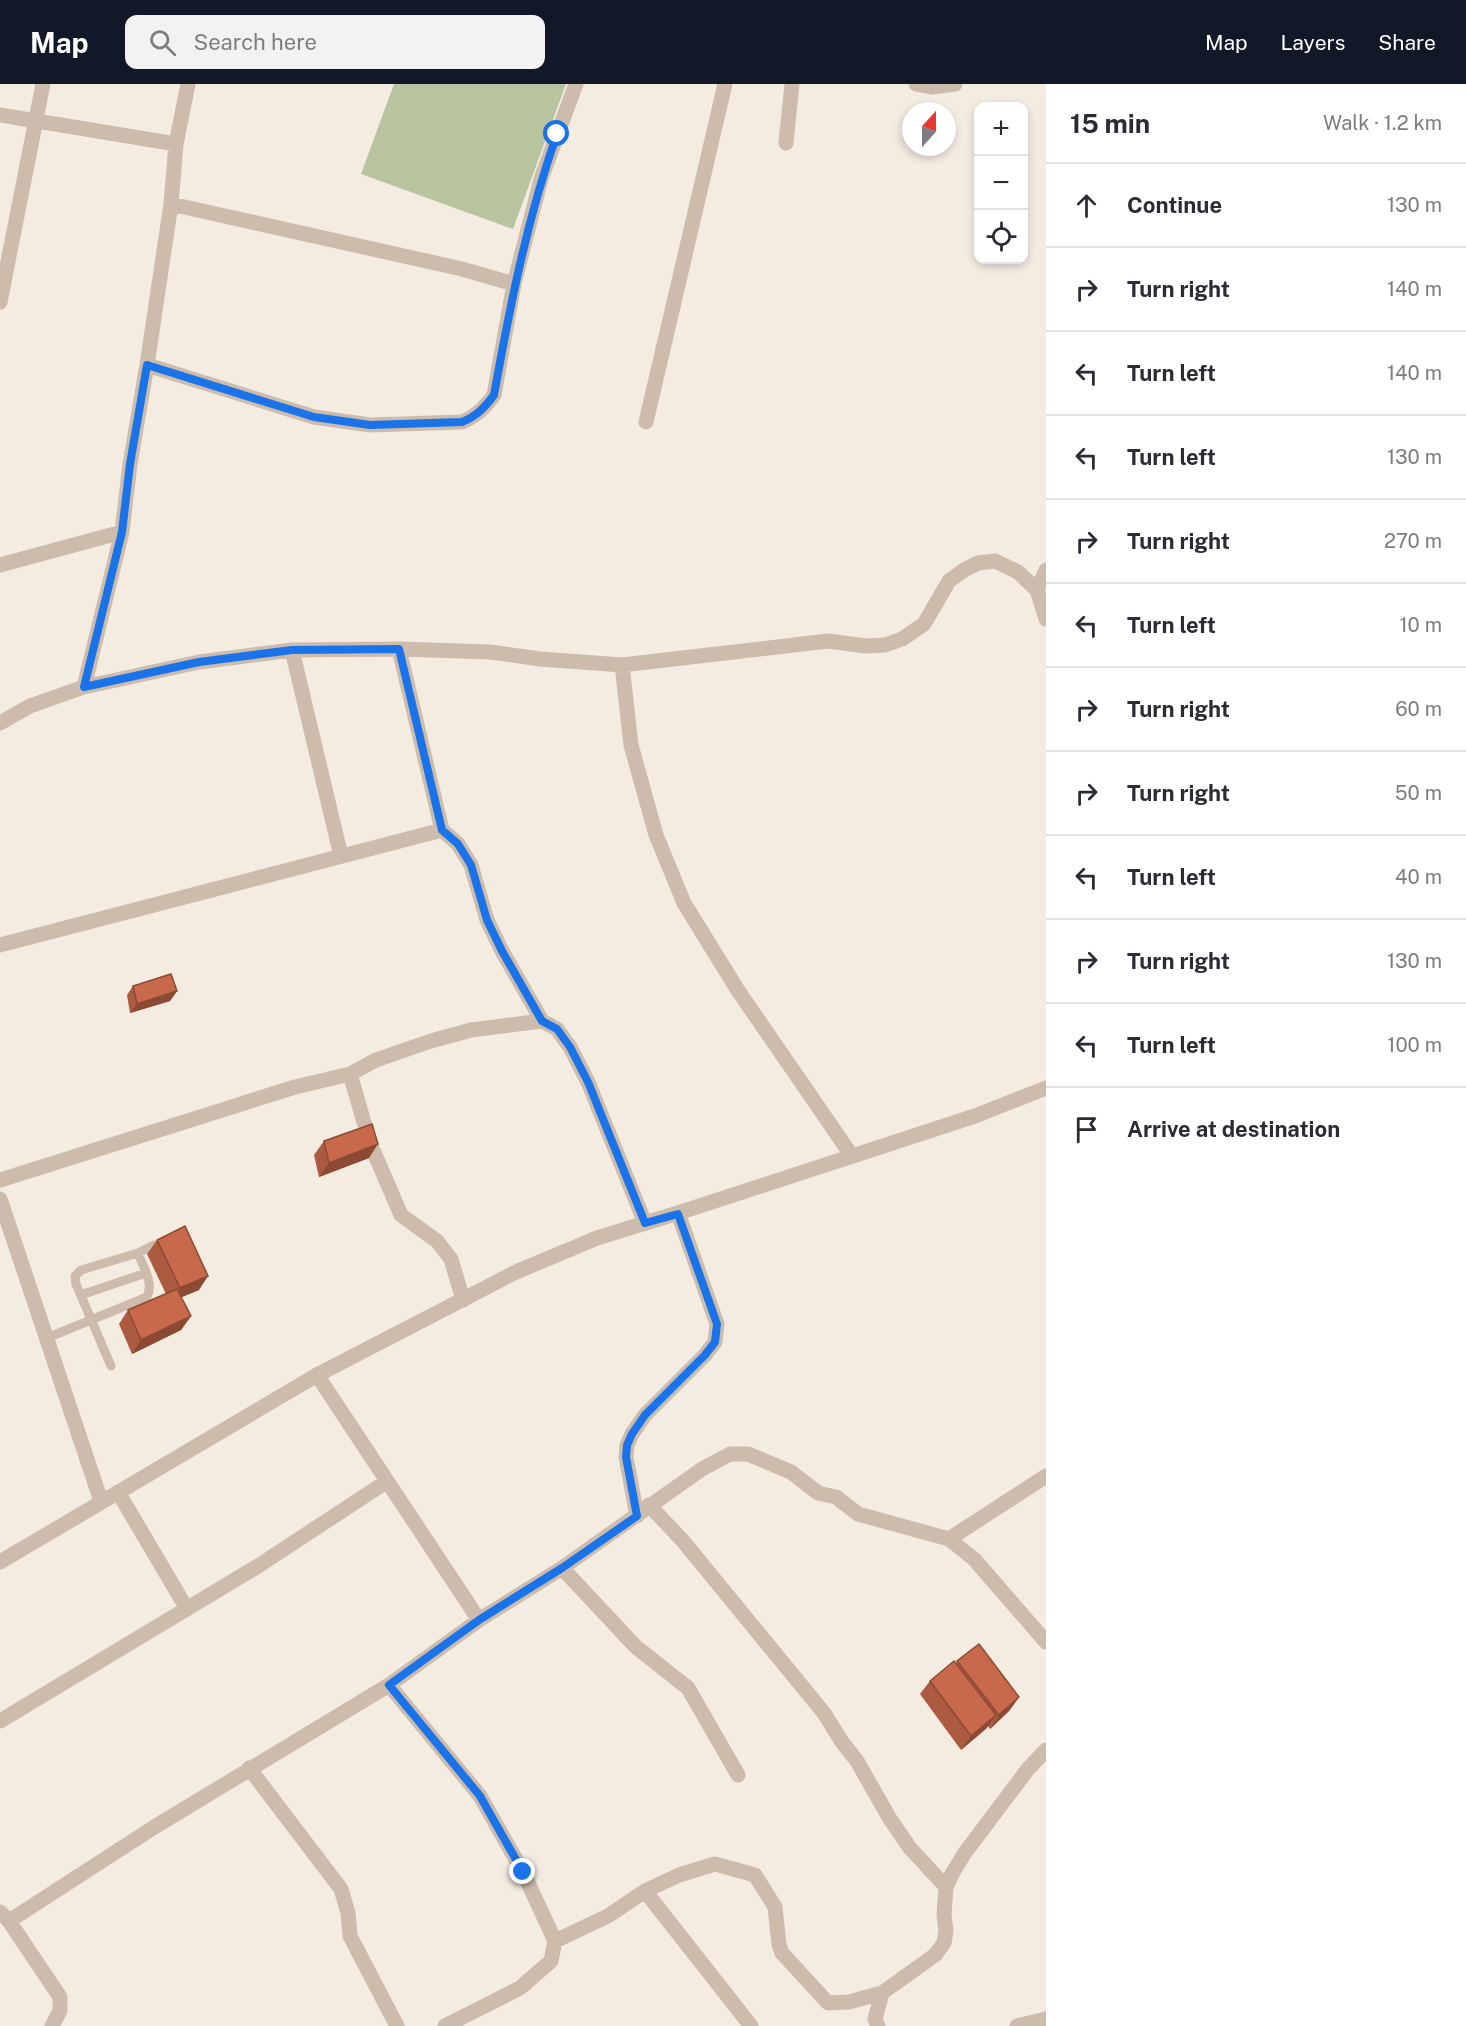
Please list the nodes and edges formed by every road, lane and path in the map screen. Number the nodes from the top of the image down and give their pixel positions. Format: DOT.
graph roads {
  1 [pos="43,84"];
  2 [pos="188,84"];
  3 [pos="576,84"];
  4 [pos="725,84"];
  5 [pos="792,84"];
  6 [pos="916,84"];
  7 [pos="955,84"];
  8 [pos="0,115"];
  9 [pos="36,121"];
  10 [pos="786,143"];
  11 [pos="176,144"];
  12 [pos="171,204"];
  13 [pos="514,284"];
  14 [pos="0,302"];
  15 [pos="147,365"];
  16 [pos="646,422"];
  17 [pos="122,532"];
  18 [pos="0,565"];
  19 [pos="1046,570"];
  20 [pos="1037,590"];
  21 [pos="1046,620"];
  22 [pos="399,649"];
  23 [pos="292,650"];
  24 [pos="622,665"];
  25 [pos="84,687"];
  26 [pos="0,723"];
  27 [pos="442,830"];
  28 [pos="341,855"];
  29 [pos="0,945"];
  30 [pos="542,1021"];
  31 [pos="350,1074"];
  32 [pos="1046,1088"];
  33 [pos="852,1156"];
  34 [pos="0,1180"];
  35 [pos="0,1199"];
  36 [pos="678,1214"];
  37 [pos="645,1223"];
  38 [pos="154,1245"];
  39 [pos="138,1253"];
  40 [pos="146,1273"];
  41 [pos="81,1295"];
  42 [pos="463,1300"];
  43 [pos="91,1320"];
  44 [pos="48,1338"];
  45 [pos="111,1366"];
  46 [pos="317,1376"];
  47 [pos="1046,1476"];
  48 [pos="386,1482"];
  49 [pos="118,1492"];
  50 [pos="101,1501"];
  51 [pos="649,1505"];
  52 [pos="637,1516"];
  53 [pos="949,1539"];
  54 [pos="0,1562"];
  55 [pos="562,1568"];
  56 [pos="187,1609"];
  57 [pos="479,1620"];
  58 [pos="1046,1642"];
  59 [pos="389,1685"];
  60 [pos="0,1721"];
  61 [pos="1046,1750"];
  62 [pos="249,1768"];
  63 [pos="738,1775"];
  64 [pos="946,1887"];
  65 [pos="645,1891"];
  66 [pos="5,1917"];
  67 [pos="555,1941"];
  68 [pos="882,1993"];
  69 [pos="1046,2019"];
  70 [pos="52,2026"];
  71 [pos="396,2026"];
  72 [pos="445,2026"];
  73 [pos="752,2026"];
  74 [pos="878,2026"];
  75 [pos="1017,2026"];
  1 -- 9 [label="street"];
  2 -- 11 [label="street"];
  3 -- 13 [label="street"];
  4 -- 16 [label="street"];
  5 -- 10 [label="street"];
  6 -- 7 [label="street"];
  8 -- 9 [label="street"];
  9 -- 11 [label="street"];
  9 -- 14 [label="street"];
  11 -- 12 [label="street"];
  12 -- 13 [label="street"];
  12 -- 15 [label="street"];
  13 -- 15 [label="street"];
  15 -- 17 [label="street"];
  17 -- 18 [label="street"];
  17 -- 25 [label="street"];
  19 -- 20 [label="street"];
  20 -- 21 [label="street"];
  20 -- 24 [label="street"];
  22 -- 23 [label="street"];
  22 -- 24 [label="street"];
  22 -- 27 [label="street"];
  23 -- 25 [label="street"];
  23 -- 28 [label="street"];
  24 -- 33 [label="street"];
  25 -- 26 [label="street"];
  27 -- 28 [label="street"];
  27 -- 30 [label="street"];
  28 -- 29 [label="street"];
  30 -- 31 [label="street"];
  30 -- 37 [label="street"];
  31 -- 34 [label="street"];
  31 -- 42 [label="street"];
  32 -- 33 [label="street"];
  33 -- 36 [label="street"];
  35 -- 44 [label="street"];
  36 -- 37 [label="street"];
  36 -- 52 [label="street"];
  37 -- 42 [label="street"];
  38 -- 39 [label="lane"];
  39 -- 40 [label="lane"];
  39 -- 41 [label="lane"];
  40 -- 41 [label="lane"];
  40 -- 43 [label="lane"];
  41 -- 43 [label="lane"];
  42 -- 46 [label="street"];
  43 -- 44 [label="lane"];
  43 -- 45 [label="lane"];
  44 -- 50 [label="street"];
  46 -- 48 [label="street"];
  46 -- 49 [label="street"];
  47 -- 53 [label="street"];
  48 -- 56 [label="street"];
  48 -- 57 [label="street"];
  49 -- 50 [label="street"];
  49 -- 56 [label="street"];
  50 -- 54 [label="street"];
  51 -- 52 [label="street"];
  51 -- 53 [label="street"];
  51 -- 64 [label="street"];
  52 -- 55 [label="street"];
  53 -- 58 [label="street"];
  55 -- 57 [label="street"];
  55 -- 63 [label="street"];
  56 -- 60 [label="street"];
  57 -- 59 [label="street"];
  59 -- 62 [label="street"];
  59 -- 67 [label="street"];
  61 -- 64 [label="street"];
  62 -- 66 [label="street"];
  62 -- 71 [label="street"];
  64 -- 68 [label="street"];
  65 -- 67 [label="street"];
  65 -- 68 [label="street"];
  65 -- 73 [label="street"];
  66 -- 70 [label="street"];
  67 -- 72 [label="street"];
  68 -- 74 [label="street"];
  69 -- 75 [label="street"];
}
